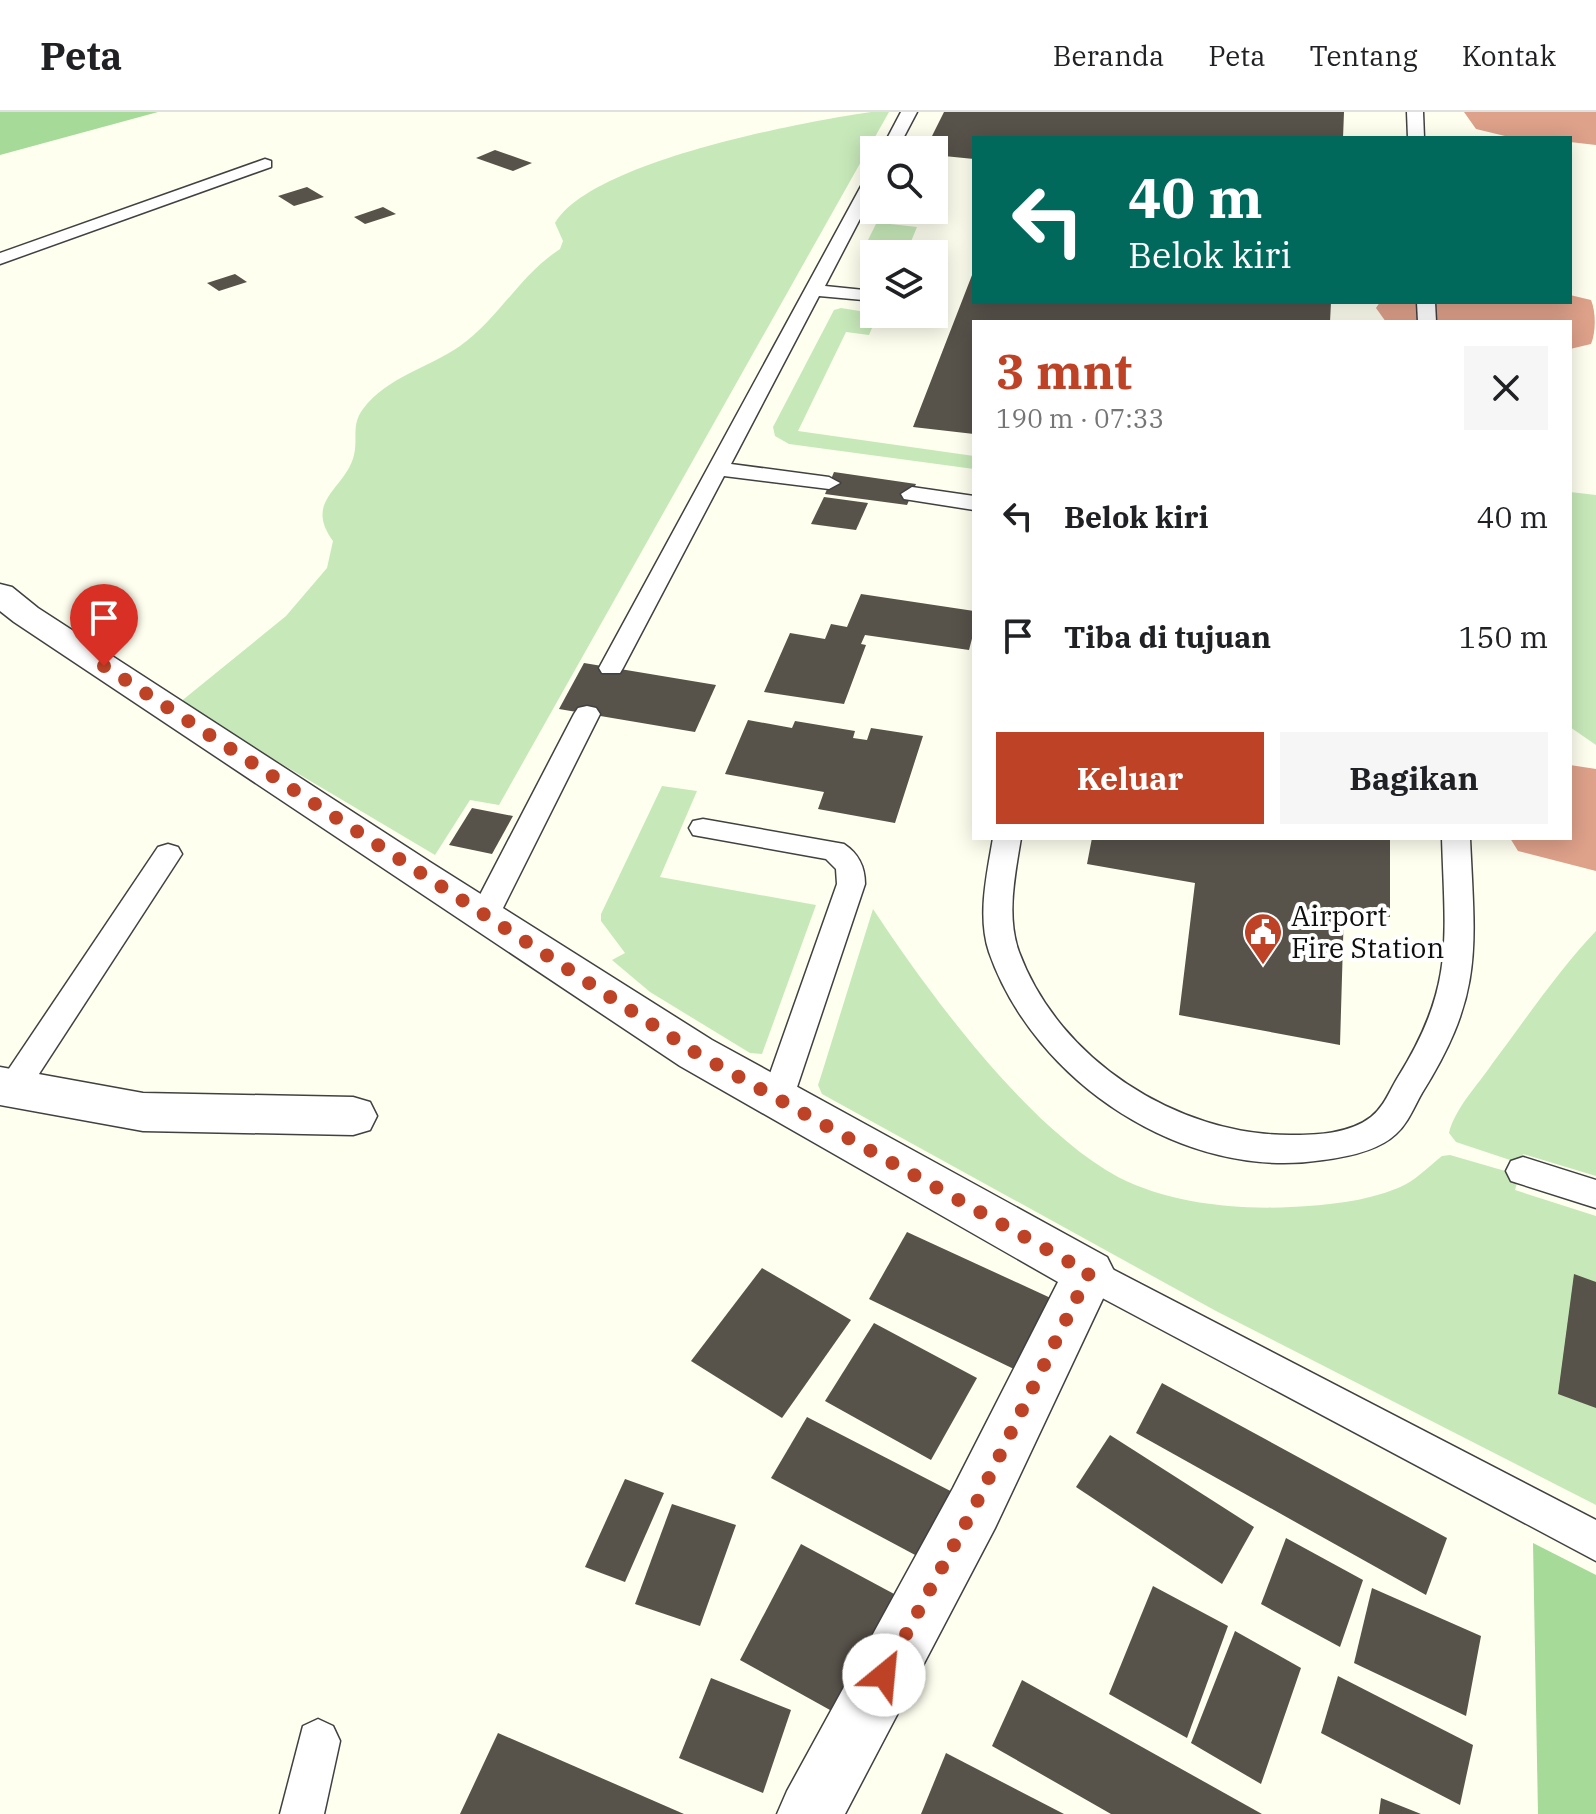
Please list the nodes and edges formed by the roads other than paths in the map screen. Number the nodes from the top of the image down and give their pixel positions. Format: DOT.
graph roads {
  1 [pos="909,112"];
  2 [pos="1415,112"];
  3 [pos="896,136"];
  4 [pos="1416,136"];
  5 [pos="265,164"];
  6 [pos="860,203"];
  7 [pos="0,259"];
  8 [pos="814,290"];
  9 [pos="860,295"];
  10 [pos="718,469"];
  11 [pos="829,483"];
  12 [pos="912,494"];
  13 [pos="972,503"];
  14 [pos="9,615"];
  15 [pos="611,668"];
  16 [pos="587,714"];
  17 [pos="703,828"];
  18 [pos="1007,840"];
  19 [pos="1456,840"];
  20 [pos="168,854"];
  21 [pos="484,916"];
  22 [pos="6,1087"];
  23 [pos="777,1099"];
  24 [pos="353,1116"];
  25 [pos="1523,1171"];
  26 [pos="1596,1194"];
  27 [pos="1089,1273"];
  28 [pos="1596,1541"];
  29 [pos="318,1741"];
  30 [pos="302,1814"];
  31 [pos="810,1814"];
  1 -- 3 [label="lane"];
  2 -- 4 [label="lane"];
  5 -- 7 [label="lane"];
  6 -- 8 [label="lane"];
  8 -- 9 [label="lane"];
  8 -- 10 [label="lane"];
  10 -- 11 [label="lane"];
  10 -- 15 [label="lane"];
  12 -- 13 [label="lane"];
  14 -- 21 [label="street"];
  16 -- 21 [label="lane"];
  17 -- 23 [label="lane"];
  18 -- 19 [label="lane"];
  20 -- 22 [label="lane"];
  21 -- 23 [label="street"];
  22 -- 24 [label="street"];
  23 -- 27 [label="street"];
  25 -- 26 [label="lane"];
  27 -- 28 [label="lane"];
  27 -- 31 [label="street"];
  29 -- 30 [label="lane"];
}
